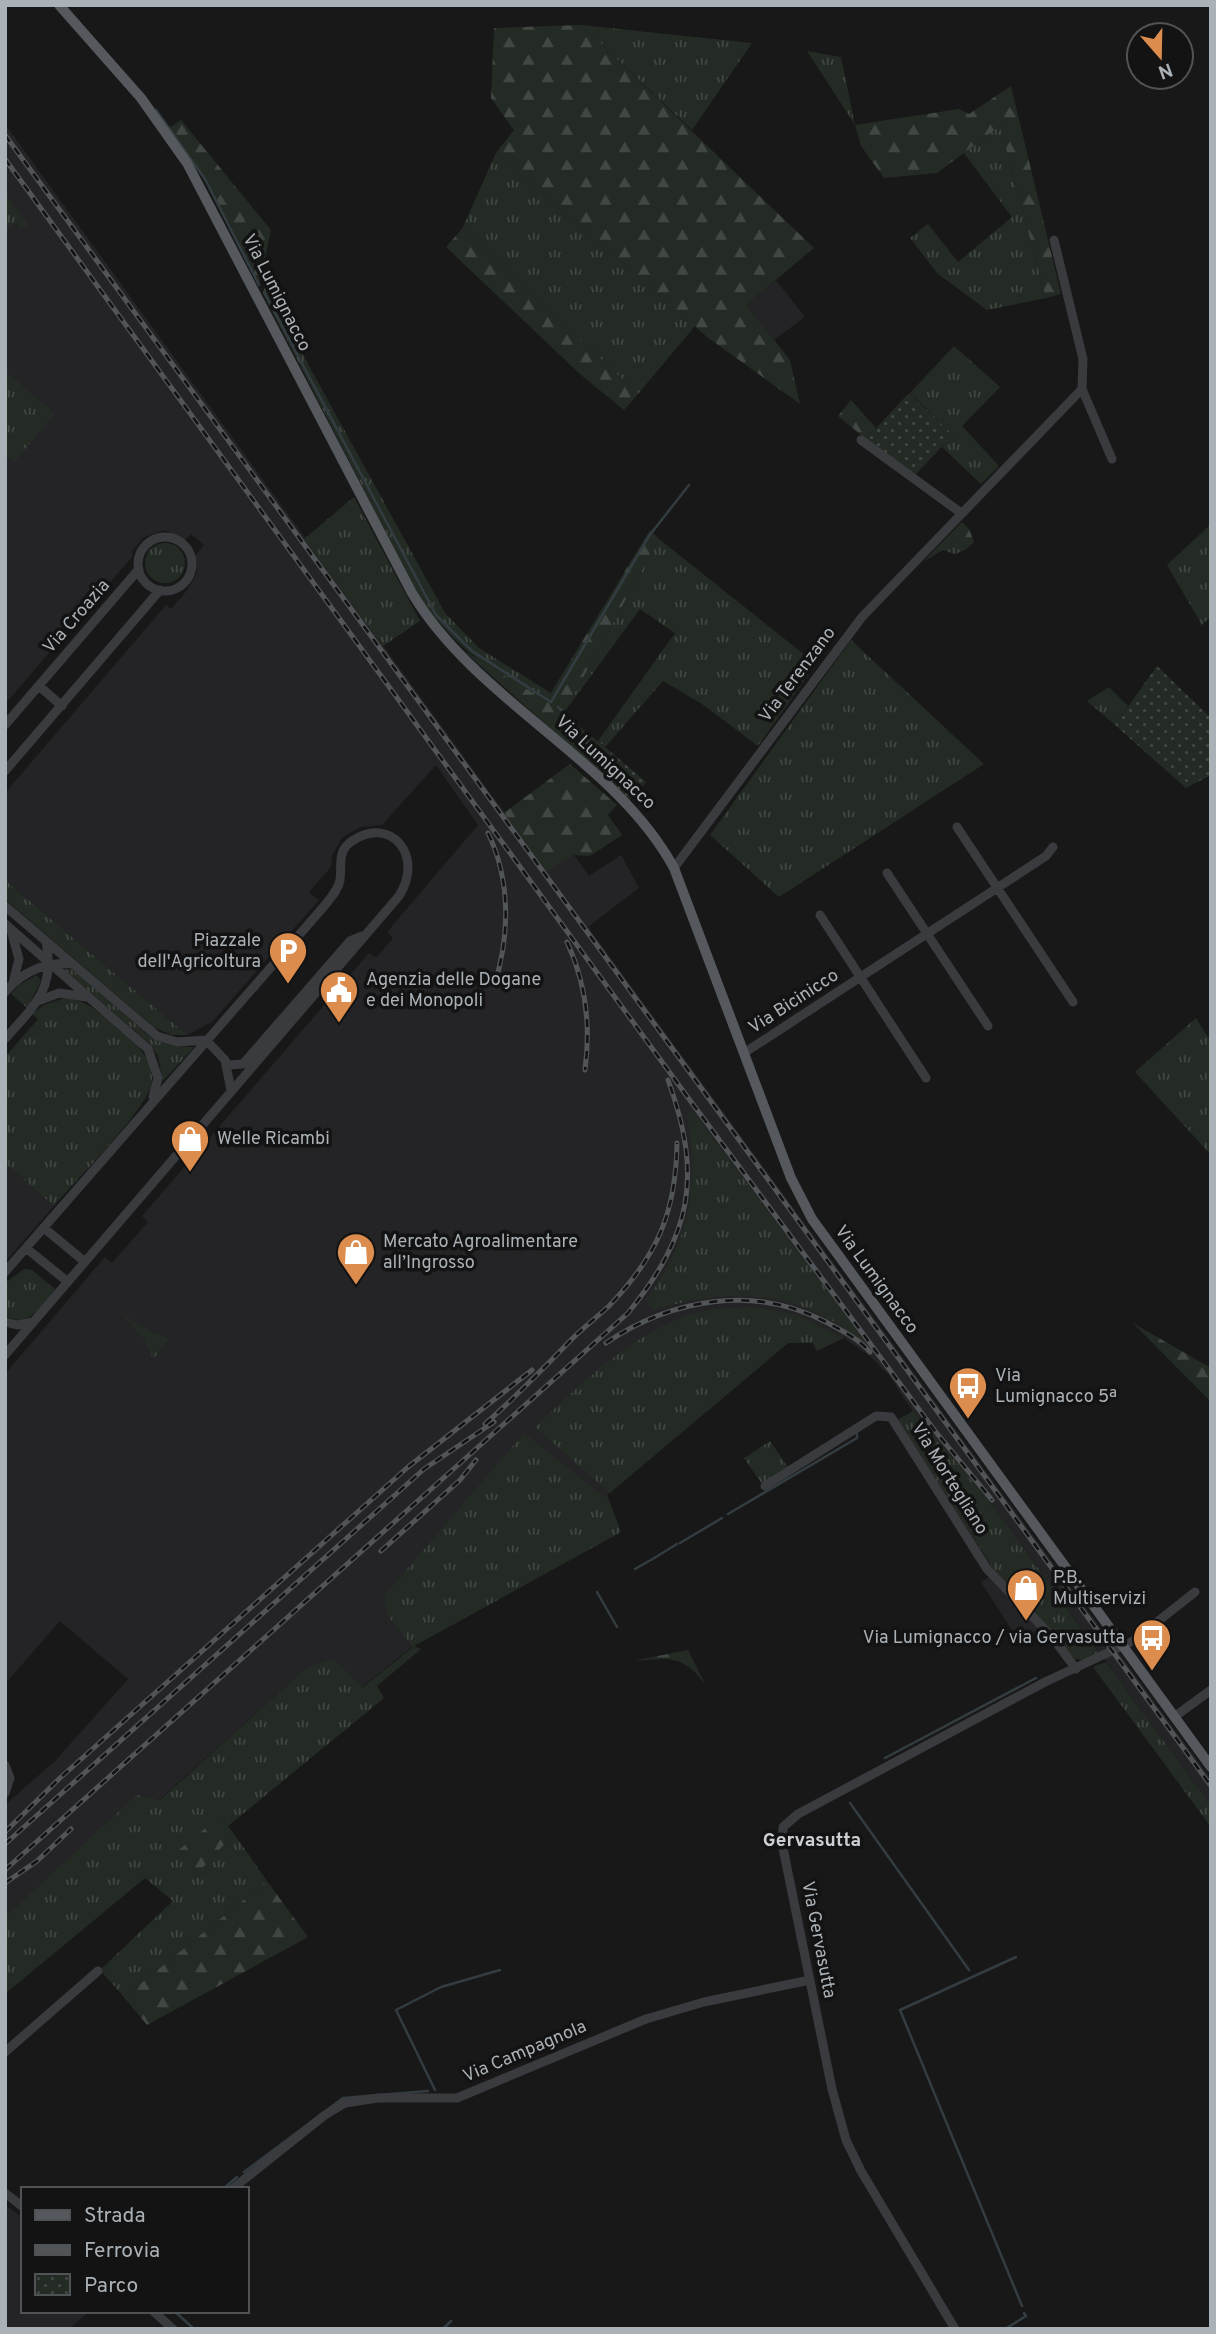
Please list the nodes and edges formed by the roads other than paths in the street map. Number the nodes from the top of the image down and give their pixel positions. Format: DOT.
graph roads {
  1 [pos="60,6"];
  2 [pos="1054,240"];
  3 [pos="1082,389"];
  4 [pos="862,440"];
  5 [pos="1112,459"];
  6 [pos="961,513"];
  7 [pos="139,569"];
  8 [pos="160,590"];
  9 [pos="38,686"];
  10 [pos="62,706"];
  11 [pos="5,725"];
  12 [pos="5,771"];
  13 [pos="957,827"];
  14 [pos="1053,847"];
  15 [pos="674,867"];
  16 [pos="887,873"];
  17 [pos="997,887"];
  18 [pos="5,906"];
  19 [pos="820,915"];
  20 [pos="8,926"];
  21 [pos="927,933"];
  22 [pos="367,934"];
  23 [pos="46,942"];
  24 [pos="51,964"];
  25 [pos="73,965"];
  26 [pos="861,978"];
  27 [pos="13,983"];
  28 [pos="5,992"];
  29 [pos="92,998"];
  30 [pos="38,1001"];
  31 [pos="1073,1002"];
  32 [pos="988,1026"];
  33 [pos="5,1039"];
  34 [pos="206,1041"];
  35 [pos="744,1053"];
  36 [pos="228,1065"];
  37 [pos="926,1078"];
  38 [pos="231,1090"];
  39 [pos="144,1113"];
  40 [pos="44,1228"];
  41 [pos="26,1248"];
  42 [pos="85,1262"];
  43 [pos="5,1272"];
  44 [pos="68,1282"];
  45 [pos="5,1322"];
  46 [pos="33,1322"];
  47 [pos="5,1355"];
  48 [pos="765,1486"];
  49 [pos="1195,1592"];
  50 [pos="1123,1647"];
  51 [pos="1076,1669"];
  52 [pos="1211,1690"];
  53 [pos="1174,1717"];
  54 [pos="5,1765"];
  55 [pos="1211,1767"];
  56 [pos="5,1793"];
  57 [pos="98,1970"];
  58 [pos="810,1980"];
  59 [pos="5,2052"];
  60 [pos="235,2187"];
  61 [pos="5,2193"];
  62 [pos="21,2205"];
  63 [pos="155,2313"];
  64 [pos="173,2329"];
  65 [pos="955,2329"];
  1 -- 15 [label="main road, Via Lumignacco"];
  2 -- 3 [label="street"];
  3 -- 5 [label="street"];
  3 -- 6 [label="street, Via Terenzano"];
  4 -- 6 [label="street"];
  6 -- 15 [label="street, Via Terenzano"];
  7 -- 8 [label="street"];
  7 -- 8 [label="street, Via Croazia"];
  7 -- 9 [label="street, Via Croazia"];
  8 -- 10 [label="street, Via Croazia"];
  9 -- 10 [label="street"];
  9 -- 11 [label="street, Via Croazia"];
  10 -- 12 [label="street, Via Croazia"];
  13 -- 17 [label="street"];
  14 -- 17 [label="street, Via Bicinicco"];
  15 -- 35 [label="main road, Via Lumignacco"];
  16 -- 21 [label="street"];
  17 -- 21 [label="street, Via Bicinicco"];
  17 -- 31 [label="street"];
  18 -- 23 [label="street"];
  19 -- 26 [label="street, Via Bicinicco"];
  20 -- 24 [label="street"];
  20 -- 27 [label="street"];
  21 -- 26 [label="street, Via Bicinicco"];
  21 -- 32 [label="street"];
  22 -- 34 [label="street"];
  22 -- 36 [label="street"];
  22 -- 38 [label="street"];
  23 -- 24 [label="street"];
  23 -- 25 [label="street"];
  24 -- 25 [label="street"];
  24 -- 27 [label="street"];
  24 -- 29 [label="street"];
  24 -- 30 [label="street"];
  25 -- 34 [label="street"];
  26 -- 35 [label="street, Via Bicinicco"];
  26 -- 37 [label="street, Via Bicinicco"];
  27 -- 28 [label="street"];
  29 -- 30 [label="street"];
  29 -- 39 [label="street"];
  30 -- 33 [label="street"];
  34 -- 36 [label="street"];
  34 -- 39 [label="street"];
  35 -- 50 [label="main road, Via Lumignacco"];
  36 -- 38 [label="street"];
  38 -- 42 [label="street"];
  39 -- 40 [label="street"];
  40 -- 41 [label="street"];
  40 -- 42 [label="street"];
  41 -- 43 [label="street"];
  41 -- 44 [label="street"];
  42 -- 44 [label="street"];
  44 -- 46 [label="street"];
  45 -- 46 [label="street"];
  46 -- 47 [label="street"];
  48 -- 51 [label="street, Via Mortegliano"];
  49 -- 50 [label="street"];
  50 -- 51 [label="street, Via Gervasutta"];
  50 -- 53 [label="main road, Via Lumignacco"];
  51 -- 58 [label="street, Via Gervasutta"];
  52 -- 53 [label="street"];
  53 -- 55 [label="main road, Via Lumignacco"];
  54 -- 56 [label="street"];
  57 -- 59 [label="street"];
  58 -- 60 [label="street, Via Campagnola"];
  58 -- 65 [label="street, Via Gervasutta"];
  61 -- 62 [label="street"];
  63 -- 64 [label="street"];
}
